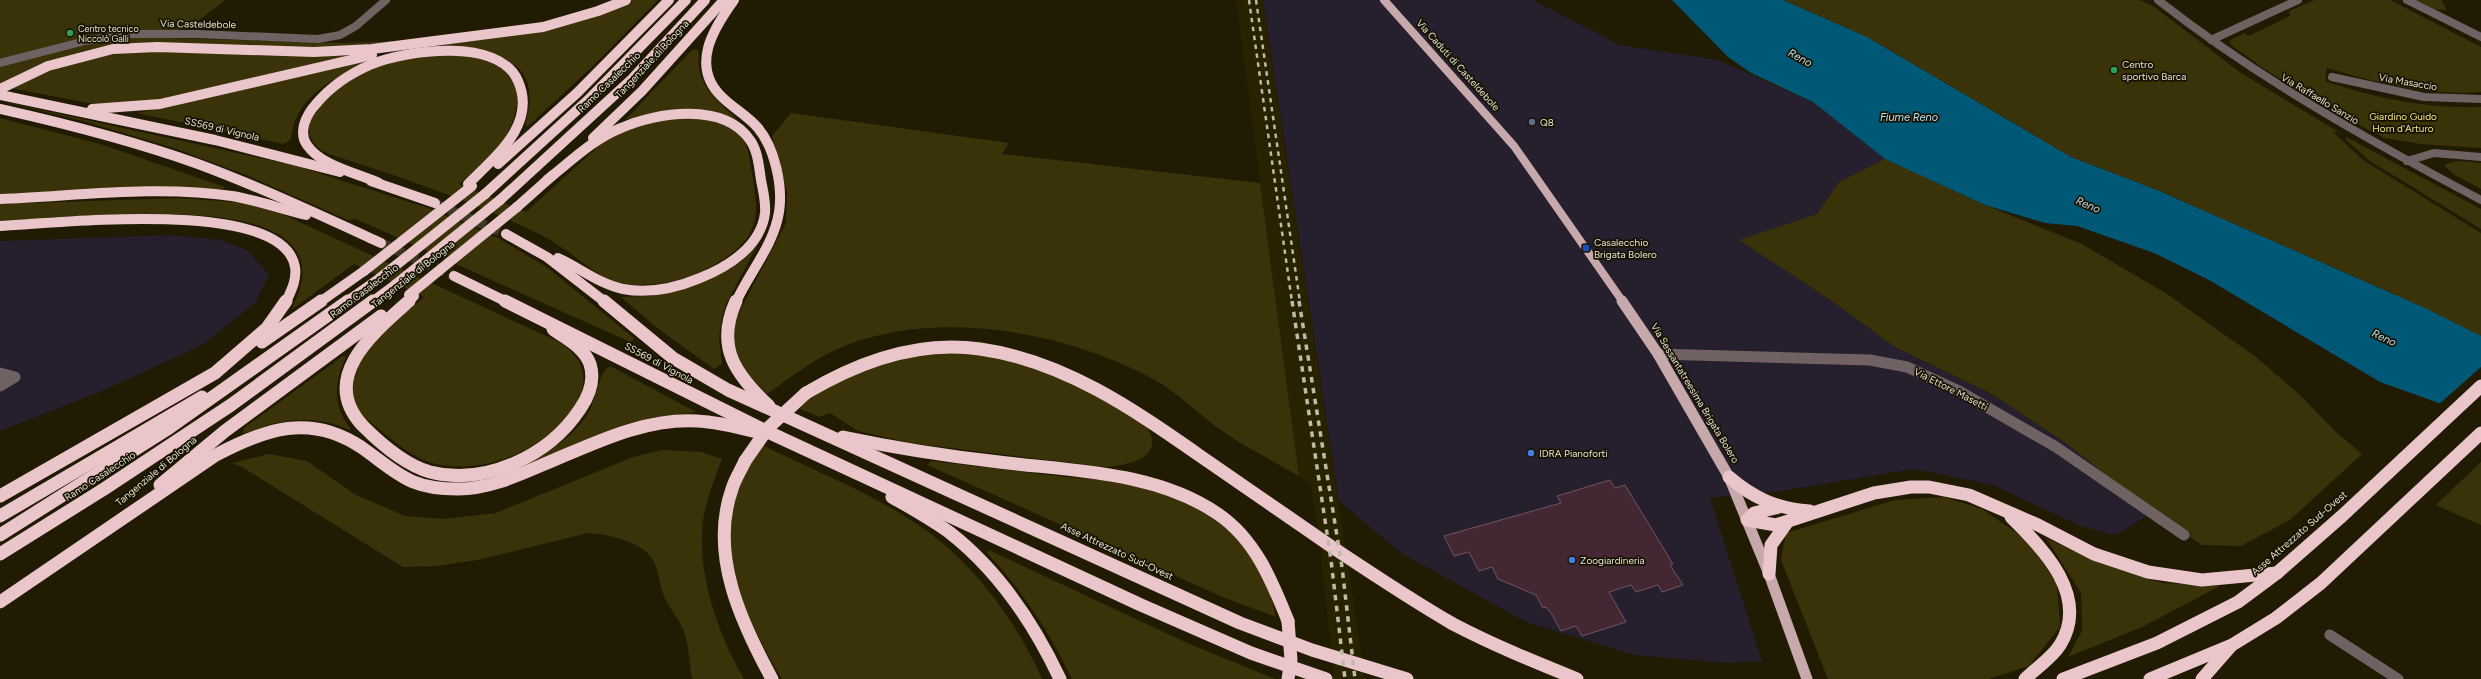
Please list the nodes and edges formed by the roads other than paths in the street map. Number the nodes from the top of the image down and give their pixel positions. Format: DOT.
graph roads {
  1 [pos="386,0"];
  2 [pos="626,0"];
  3 [pos="668,0"];
  4 [pos="686,0"];
  5 [pos="704,0"];
  6 [pos="724,0"];
  7 [pos="734,0"];
  8 [pos="1384,0"];
  9 [pos="2158,0"];
  10 [pos="2298,0"];
  11 [pos="2407,0"];
  12 [pos="2481,37"];
  13 [pos="2211,40"];
  14 [pos="444,41"];
  15 [pos="0,63"];
  16 [pos="2332,77"];
  17 [pos="0,89"];
  18 [pos="0,95"];
  19 [pos="16,98"];
  20 [pos="2481,99"];
  21 [pos="0,109"];
  22 [pos="1514,146"];
  23 [pos="2481,157"];
  24 [pos="2407,161"];
  25 [pos="547,180"];
  26 [pos="378,183"];
  27 [pos="470,185"];
  28 [pos="0,199"];
  29 [pos="2481,200"];
  30 [pos="435,203"];
  31 [pos="341,224"];
  32 [pos="0,226"];
  33 [pos="506,234"];
  34 [pos="382,243"];
  35 [pos="535,248"];
  36 [pos="454,276"];
  37 [pos="412,295"];
  38 [pos="528,310"];
  39 [pos="1658,354"];
  40 [pos="266,361"];
  41 [pos="221,369"];
  42 [pos="0,373"];
  43 [pos="0,386"];
  44 [pos="2478,390"];
  45 [pos="777,414"];
  46 [pos="821,433"];
  47 [pos="2481,433"];
  48 [pos="782,438"];
  49 [pos="852,472"];
  50 [pos="1729,477"];
  51 [pos="0,496"];
  52 [pos="1779,507"];
  53 [pos="1815,511"];
  54 [pos="2006,512"];
  55 [pos="0,516"];
  56 [pos="1747,520"];
  57 [pos="1786,524"];
  58 [pos="0,535"];
  59 [pos="2184,535"];
  60 [pos="93,540"];
  61 [pos="0,554"];
  62 [pos="2277,573"];
  63 [pos="1768,574"];
  64 [pos="0,602"];
  65 [pos="2330,635"];
  66 [pos="2232,645"];
  67 [pos="772,679"];
  68 [pos="1060,679"];
  69 [pos="1288,679"];
  70 [pos="1326,679"];
  71 [pos="1407,679"];
  72 [pos="1577,679"];
  73 [pos="1807,679"];
  74 [pos="2025,679"];
  75 [pos="2063,679"];
  76 [pos="2150,679"];
  77 [pos="2202,679"];
  78 [pos="2398,679"];
  1 -- 15 [label="street, Via Casteldebole"];
  2 -- 14 [label="highway"];
  3 -- 27 [label="highway"];
  4 -- 40 [label="highway, Ramo Casalecchio, bridge"];
  5 -- 61 [label="highway, Ramo Casalecchio, bridge"];
  6 -- 25 [label="highway, Tangenziale di Bologna"];
  7 -- 45 [label="highway"];
  8 -- 22 [label="main road, Via Caduti di Casteldebole"];
  9 -- 13 [label="street, Via Raffaello Sanzio"];
  10 -- 13 [label="street"];
  11 -- 12 [label="street"];
  13 -- 24 [label="street, Via Raffaello Sanzio"];
  14 -- 17 [label="highway"];
  14 -- 19 [label="highway"];
  16 -- 20 [label="street, Via Masaccio"];
  18 -- 19 [label="highway, SS569 di Vignola"];
  19 -- 26 [label="highway, SS569 di Vignola"];
  21 -- 31 [label="highway"];
  22 -- 39 [label="main road, Via Sessantatreesima Brigata Bolero"];
  23 -- 24 [label="street"];
  24 -- 29 [label="street, Via Raffaello Sanzio"];
  25 -- 35 [label="highway"];
  25 -- 37 [label="highway, Tangenziale di Bologna, bridge"];
  26 -- 27 [label="highway"];
  26 -- 30 [label="highway, SS569 di Vignola"];
  27 -- 41 [label="highway, bridge"];
  28 -- 31 [label="highway"];
  31 -- 34 [label="highway"];
  32 -- 41 [label="highway"];
  33 -- 35 [label="highway, SS569 di Vignola"];
  35 -- 45 [label="highway, SS569 di Vignola"];
  36 -- 38 [label="highway, SS569 di Vignola"];
  37 -- 38 [label="highway"];
  37 -- 60 [label="highway, Tangenziale di Bologna"];
  38 -- 48 [label="highway, SS569 di Vignola"];
  39 -- 50 [label="main road, Via Sessantatreesima Brigata Bolero"];
  39 -- 59 [label="street, Via Ettore Masetti"];
  40 -- 55 [label="highway"];
  40 -- 58 [label="highway, Ramo Casalecchio"];
  41 -- 51 [label="highway"];
  42 -- 43 [label="street"];
  44 -- 62 [label="highway, Asse Attrezzato Sud-Ovest"];
  45 -- 46 [label="highway, SS569 di Vignola"];
  46 -- 69 [label="highway, bridge"];
  46 -- 71 [label="highway, Asse Attrezzato Sud-Ovest"];
  47 -- 66 [label="highway"];
  48 -- 49 [label="highway, SS569 di Vignola"];
  48 -- 60 [label="highway"];
  49 -- 68 [label="highway"];
  49 -- 70 [label="highway"];
  50 -- 52 [label="highway"];
  50 -- 56 [label="main road, Via Sessantatreesima Brigata Bolero"];
  52 -- 53 [label="highway"];
  52 -- 56 [label="highway"];
  53 -- 54 [label="highway"];
  53 -- 57 [label="highway"];
  54 -- 62 [label="highway"];
  54 -- 74 [label="highway"];
  56 -- 57 [label="highway"];
  56 -- 63 [label="main road, Via Sessantatreesima Brigata Bolero"];
  57 -- 63 [label="highway"];
  60 -- 64 [label="highway"];
  62 -- 75 [label="highway, Asse Attrezzato Sud-Ovest"];
  63 -- 73 [label="main road, Via Sessantatreesima Brigata Bolero"];
  65 -- 78 [label="street"];
  66 -- 76 [label="highway"];
  66 -- 77 [label="highway"];
  67 -- 72 [label="highway, bridge"];
}
